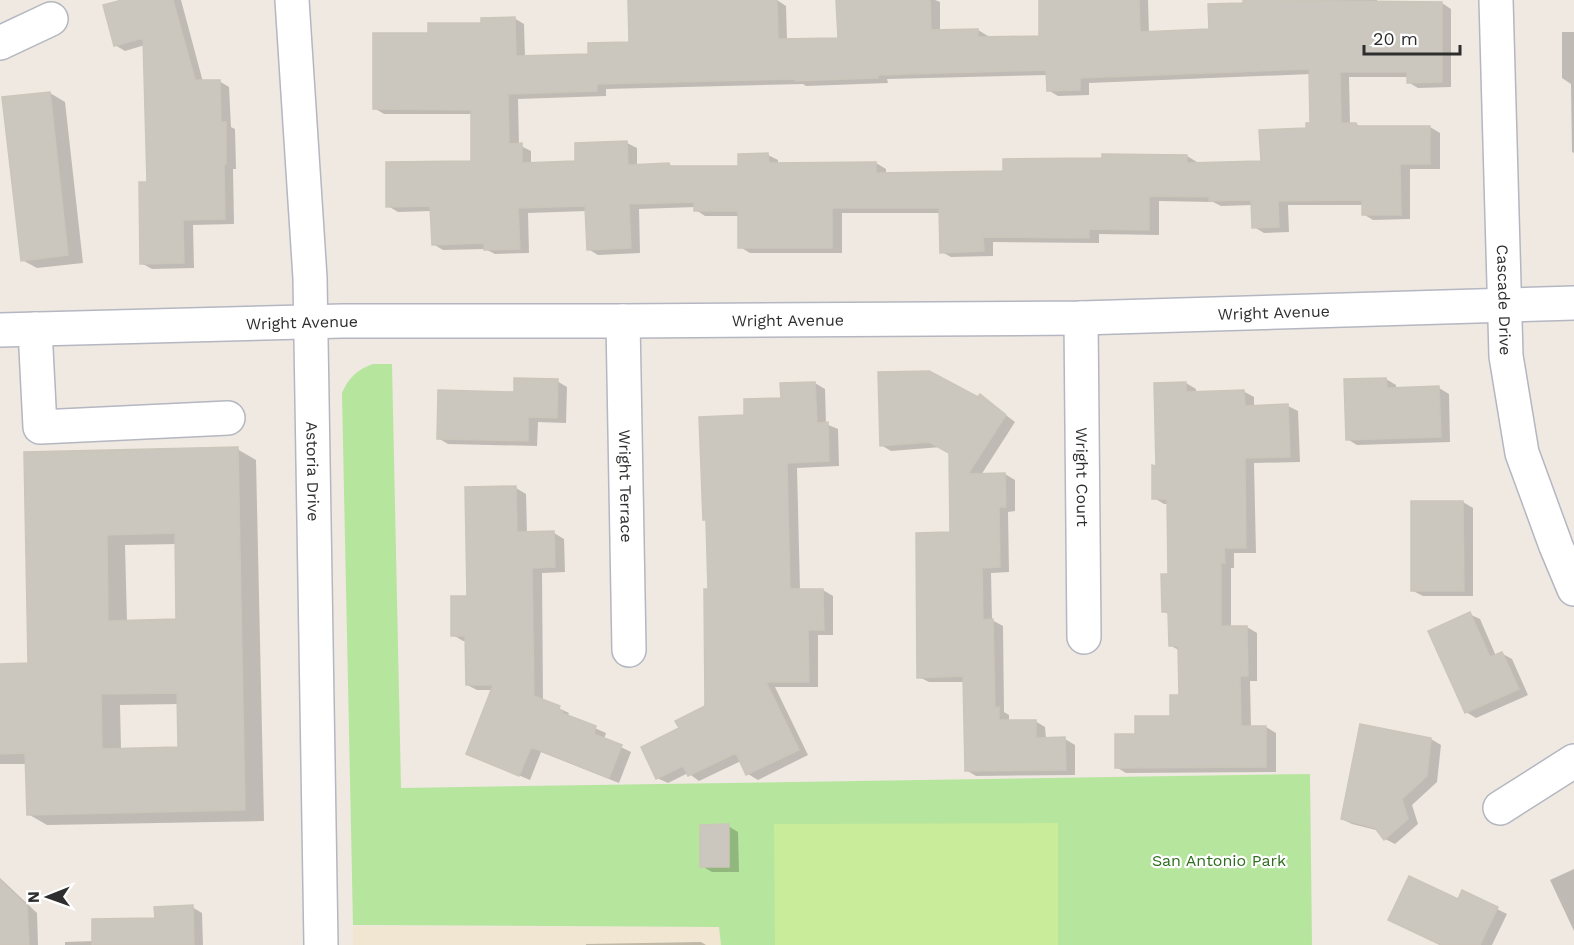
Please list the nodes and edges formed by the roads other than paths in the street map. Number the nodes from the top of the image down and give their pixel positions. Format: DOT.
graph roads {
  1 [pos="292,0"];
  2 [pos="1497,0"];
  3 [pos="51,19"];
  4 [pos="0,43"];
  5 [pos="1574,303"];
  6 [pos="1504,305"];
  7 [pos="1081,318"];
  8 [pos="311,321"];
  9 [pos="623,321"];
  10 [pos="35,329"];
  11 [pos="0,330"];
  12 [pos="228,418"];
  13 [pos="1574,589"];
  14 [pos="1084,637"];
  15 [pos="629,650"];
  16 [pos="1574,761"];
  17 [pos="1500,808"];
  18 [pos="321,945"];
  1 -- 8 [label="street, Astoria Drive"];
  2 -- 6 [label="street, Cascade Drive"];
  3 -- 4 [label="street"];
  5 -- 6 [label="street, Wright Avenue"];
  6 -- 7 [label="street, Wright Avenue"];
  6 -- 13 [label="street, Cascade Drive"];
  7 -- 9 [label="street, Wright Avenue"];
  7 -- 14 [label="street, Wright Court"];
  8 -- 9 [label="street, Wright Avenue"];
  8 -- 10 [label="street, Wright Avenue"];
  8 -- 18 [label="street, Astoria Drive"];
  9 -- 15 [label="street, Wright Terrace"];
  10 -- 11 [label="street, Wright Avenue"];
  10 -- 12 [label="street"];
  16 -- 17 [label="street"];
}
